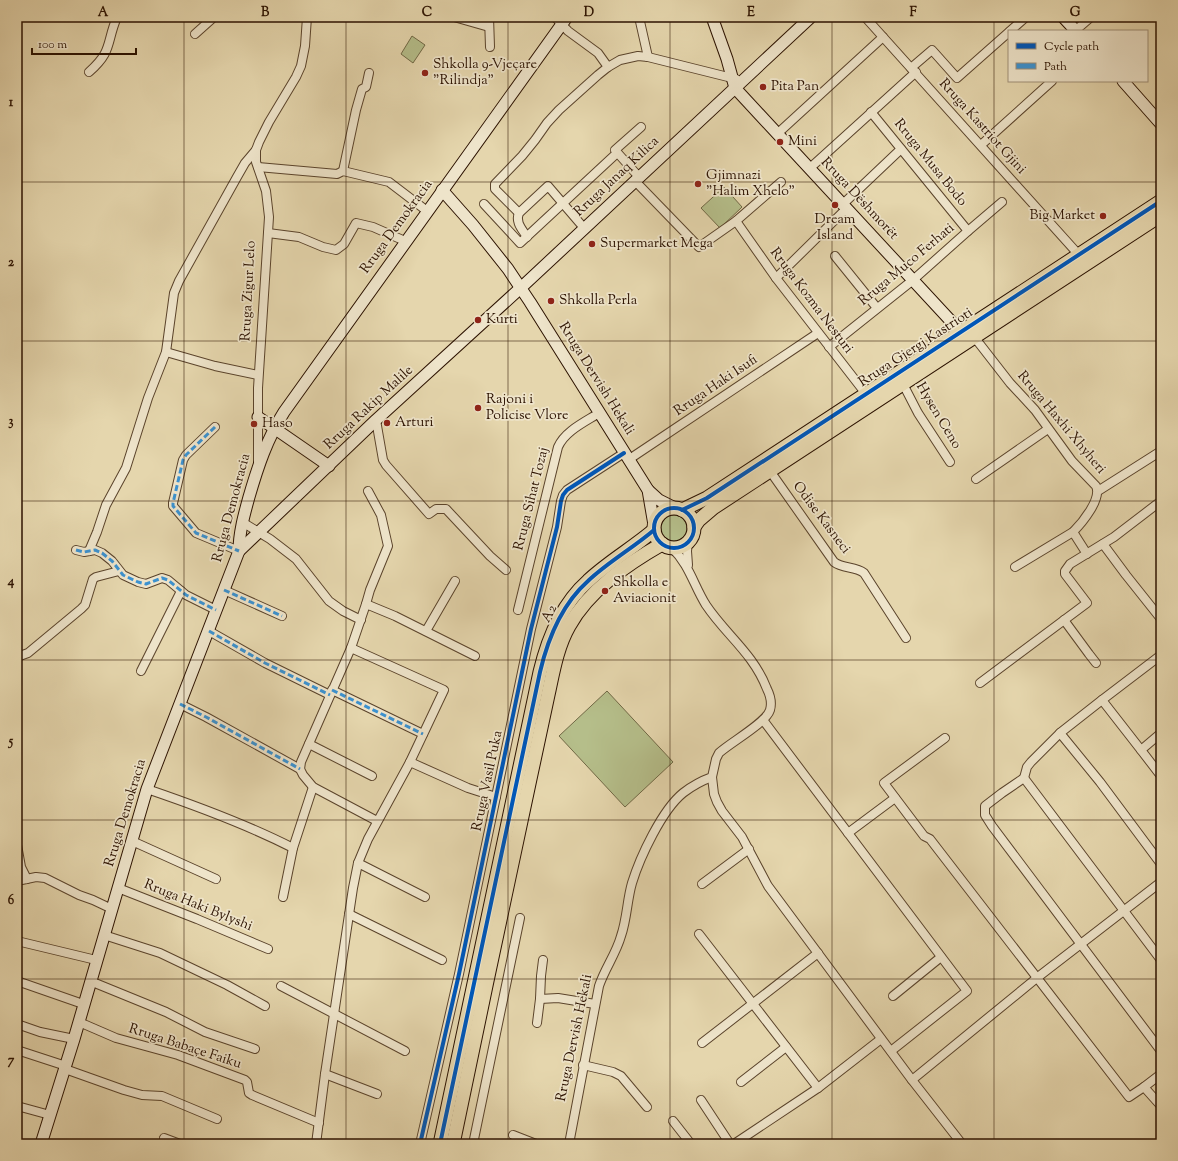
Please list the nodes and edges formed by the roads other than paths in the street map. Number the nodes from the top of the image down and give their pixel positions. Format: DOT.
graph roads {
  1 [pos="117,17"];
  2 [pos="214,17"];
  3 [pos="307,17"];
  4 [pos="454,17"];
  5 [pos="489,17"];
  6 [pos="639,17"];
  7 [pos="712,17"];
  8 [pos="811,17"];
  9 [pos="865,17"];
  10 [pos="1026,17"];
  11 [pos="1063,17"];
  12 [pos="1091,17"];
  13 [pos="561,20"];
  14 [pos="489,27"];
  15 [pos="1012,30"];
  16 [pos="1075,30"];
  17 [pos="1077,30"];
  18 [pos="195,34"];
  19 [pos="1008,34"];
  20 [pos="883,37"];
  21 [pos="490,47"];
  22 [pos="648,57"];
  23 [pos="608,67"];
  24 [pos="914,70"];
  25 [pos="89,72"];
  26 [pos="369,73"];
  27 [pos="736,82"];
  28 [pos="1051,82"];
  29 [pos="1124,82"];
  30 [pos="871,112"];
  31 [pos="1161,124"];
  32 [pos="641,127"];
  33 [pos="777,134"];
  34 [pos="981,145"];
  35 [pos="901,149"];
  36 [pos="256,150"];
  37 [pos="618,153"];
  38 [pos="258,167"];
  39 [pos="810,168"];
  40 [pos="343,171"];
  41 [pos="637,179"];
  42 [pos="781,182"];
  43 [pos="442,190"];
  44 [pos="1161,201"];
  45 [pos="1002,202"];
  46 [pos="484,204"];
  47 [pos="563,204"];
  48 [pos="845,206"];
  49 [pos="427,211"];
  50 [pos="519,213"];
  51 [pos="1161,215"];
  52 [pos="736,221"];
  53 [pos="584,228"];
  54 [pos="968,231"];
  55 [pos="268,232"];
  56 [pos="527,237"];
  57 [pos="405,241"];
  58 [pos="1079,255"];
  59 [pos="835,256"];
  60 [pos="776,278"];
  61 [pos="913,280"];
  62 [pos="521,288"];
  63 [pos="877,308"];
  64 [pos="961,332"];
  65 [pos="818,333"];
  66 [pos="975,338"];
  67 [pos="829,347"];
  68 [pos="166,352"];
  69 [pos="258,376"];
  70 [pos="904,384"];
  71 [pos="866,394"];
  72 [pos="599,413"];
  73 [pos="258,417"];
  74 [pos="376,420"];
  75 [pos="215,427"];
  76 [pos="274,427"];
  77 [pos="1048,429"];
  78 [pos="1161,451"];
  79 [pos="626,457"];
  80 [pos="950,462"];
  81 [pos="258,466"];
  82 [pos="329,466"];
  83 [pos="770,471"];
  84 [pos="976,479"];
  85 [pos="648,490"];
  86 [pos="368,491"];
  87 [pos="1098,491"];
  88 [pos="1161,501"];
  89 [pos="678,509"];
  90 [pos="242,522"];
  91 [pos="694,527"];
  92 [pos="654,528"];
  93 [pos="259,532"];
  94 [pos="1073,532"];
  95 [pos="688,542"];
  96 [pos="1103,544"];
  97 [pos="667,546"];
  98 [pos="76,550"];
  99 [pos="89,551"];
  100 [pos="239,551"];
  101 [pos="1087,554"];
  102 [pos="1016,567"];
  103 [pos="506,570"];
  104 [pos="689,570"];
  105 [pos="119,571"];
  106 [pos="455,581"];
  107 [pos="224,590"];
  108 [pos="181,591"];
  109 [pos="366,604"];
  110 [pos="216,610"];
  111 [pos="518,610"];
  112 [pos="282,616"];
  113 [pos="1161,619"];
  114 [pos="360,620"];
  115 [pos="1064,620"];
  116 [pos="209,631"];
  117 [pos="426,631"];
  118 [pos="906,638"];
  119 [pos="351,648"];
  120 [pos="1161,655"];
  121 [pos="475,656"];
  122 [pos="17,658"];
  123 [pos="1096,663"];
  124 [pos="141,671"];
  125 [pos="980,683"];
  126 [pos="331,693"];
  127 [pos="1102,700"];
  128 [pos="180,704"];
  129 [pos="763,720"];
  130 [pos="1060,733"];
  131 [pos="424,734"];
  132 [pos="1161,734"];
  133 [pos="945,738"];
  134 [pos="309,744"];
  135 [pos="1141,750"];
  136 [pos="410,762"];
  137 [pos="300,769"];
  138 [pos="372,776"];
  139 [pos="1161,776"];
  140 [pos="712,777"];
  141 [pos="1024,778"];
  142 [pos="313,787"];
  143 [pos="147,789"];
  144 [pos="492,796"];
  145 [pos="895,798"];
  146 [pos="377,821"];
  147 [pos="848,833"];
  148 [pos="132,841"];
  149 [pos="17,845"];
  150 [pos="293,848"];
  151 [pos="749,849"];
  152 [pos="358,863"];
  153 [pos="1161,864"];
  154 [pos="27,879"];
  155 [pos="216,879"];
  156 [pos="17,881"];
  157 [pos="1161,882"];
  158 [pos="702,884"];
  159 [pos="118,888"];
  160 [pos="283,897"];
  161 [pos="424,897"];
  162 [pos="112,909"];
  163 [pos="1124,911"];
  164 [pos="349,914"];
  165 [pos="520,918"];
  166 [pos="700,934"];
  167 [pos="104,935"];
  168 [pos="17,941"];
  169 [pos="1081,944"];
  170 [pos="268,949"];
  171 [pos="818,953"];
  172 [pos="941,957"];
  173 [pos="96,960"];
  174 [pos="442,960"];
  175 [pos="544,960"];
  176 [pos="1161,960"];
  177 [pos="1038,977"];
  178 [pos="17,981"];
  179 [pos="90,981"];
  180 [pos="281,986"];
  181 [pos="893,996"];
  182 [pos="540,999"];
  183 [pos="83,1004"];
  184 [pos="595,1004"];
  185 [pos="753,1004"];
  186 [pos="266,1006"];
  187 [pos="334,1013"];
  188 [pos="79,1022"];
  189 [pos="537,1023"];
  190 [pos="17,1024"];
  191 [pos="74,1039"];
  192 [pos="882,1039"];
  193 [pos="702,1043"];
  194 [pos="786,1047"];
  195 [pos="255,1049"];
  196 [pos="17,1050"];
  197 [pos="405,1051"];
  198 [pos="891,1051"];
  199 [pos="1161,1051"];
  200 [pos="583,1065"];
  201 [pos="65,1067"];
  202 [pos="325,1074"];
  203 [pos="1161,1074"];
  204 [pos="912,1080"];
  205 [pos="742,1082"];
  206 [pos="1144,1087"];
  207 [pos="818,1088"];
  208 [pos="377,1094"];
  209 [pos="701,1100"];
  210 [pos="17,1106"];
  211 [pos="1161,1106"];
  212 [pos="647,1107"];
  213 [pos="50,1115"];
  214 [pos="217,1120"];
  215 [pos="673,1121"];
  216 [pos="319,1123"];
  217 [pos="513,1135"];
  218 [pos="164,1138"];
  219 [pos="739,1143"];
  220 [pos="41,1144"];
  221 [pos="180,1144"];
  222 [pos="316,1144"];
  223 [pos="420,1144"];
  224 [pos="440,1144"];
  225 [pos="453,1144"];
  226 [pos="473,1144"];
  227 [pos="536,1144"];
  228 [pos="569,1144"];
  229 [pos="691,1144"];
  230 [pos="730,1144"];
  231 [pos="962,1144"];
  1 -- 25 [label="street"];
  2 -- 18 [label="street"];
  3 -- 36 [label="street"];
  4 -- 14 [label="street"];
  5 -- 14 [label="street"];
  6 -- 22 [label="street"];
  7 -- 27 [label="main road"];
  8 -- 27 [label="main road, Rruga Janaq Kilica"];
  9 -- 20 [label="street, Rruga Kastriot Gjini"];
  10 -- 15 [label="street"];
  11 -- 16 [label="main road"];
  12 -- 17 [label="street"];
  13 -- 23 [label="street"];
  13 -- 43 [label="main road, Rruga Demokracia"];
  14 -- 21 [label="street"];
  19 -- 24 [label="street"];
  20 -- 24 [label="street, Rruga Kastriot Gjini"];
  20 -- 33 [label="street"];
  22 -- 23 [label="street"];
  22 -- 27 [label="street"];
  23 -- 50 [label="street"];
  24 -- 30 [label="street"];
  24 -- 34 [label="street, Rruga Kastriot Gjini"];
  26 -- 40 [label="street"];
  27 -- 33 [label="main road, Rruga Dëshmorët"];
  27 -- 41 [label="main road, Rruga Janaq Kilica"];
  28 -- 34 [label="street"];
  29 -- 31 [label="main road"];
  30 -- 35 [label="street, Rruga Musa Bodo"];
  30 -- 39 [label="street"];
  32 -- 37 [label="street"];
  33 -- 39 [label="main road, Rruga Dëshmorët"];
  34 -- 58 [label="street, Rruga Kastriot Gjini"];
  35 -- 48 [label="street"];
  35 -- 54 [label="street, Rruga Musa Bodo"];
  36 -- 38 [label="street, Rruga Zigur Lelo"];
  36 -- 68 [label="street"];
  37 -- 41 [label="street"];
  37 -- 47 [label="street"];
  38 -- 40 [label="street"];
  38 -- 55 [label="street, Rruga Zigur Lelo"];
  39 -- 48 [label="main road, Rruga Dëshmorët"];
  40 -- 49 [label="street"];
  41 -- 52 [label="street"];
  41 -- 53 [label="main road, Rruga Janaq Kilica"];
  42 -- 52 [label="street"];
  43 -- 49 [label="main road, Rruga Demokracia"];
  43 -- 62 [label="main road, Rruga Dervish Hekali"];
  44 -- 58 [label="main road, Rruga Gjergj Kastrioti"];
  45 -- 54 [label="street, Rruga Muco Ferhati"];
  46 -- 56 [label="street"];
  47 -- 50 [label="street"];
  47 -- 53 [label="street"];
  47 -- 56 [label="street"];
  48 -- 60 [label="street"];
  48 -- 61 [label="main road, Rruga Dëshmorët"];
  49 -- 57 [label="main road, Rruga Demokracia"];
  50 -- 56 [label="street"];
  51 -- 66 [label="main road, Rruga Gjergj Kastrioti"];
  52 -- 60 [label="street, Rruga Kozma Nesturi"];
  53 -- 62 [label="main road, Rruga Janaq Kilica"];
  54 -- 61 [label="street, Rruga Muco Ferhati"];
  55 -- 57 [label="street"];
  55 -- 69 [label="street, Rruga Zigur Lelo"];
  57 -- 76 [label="main road, Rruga Demokracia"];
  58 -- 64 [label="main road, Rruga Gjergj Kastrioti"];
  59 -- 63 [label="street"];
  60 -- 65 [label="street, Rruga Kozma Nesturi"];
  61 -- 63 [label="street, Rruga Muco Ferhati"];
  61 -- 64 [label="main road, Rruga Dëshmorët"];
  62 -- 72 [label="main road, Rruga Dervish Hekali"];
  62 -- 74 [label="main road, Rruga Rakip Malile"];
  63 -- 67 [label="street, Rruga Muco Ferhati"];
  64 -- 71 [label="main road, Rruga Gjergj Kastrioti"];
  65 -- 67 [label="street, Rruga Kozma Nesturi"];
  65 -- 79 [label="street, Rruga Haki Isufi"];
  66 -- 70 [label="main road, Rruga Gjergj Kastrioti"];
  66 -- 77 [label="street, Rruga Haxhi Xhyheri"];
  67 -- 71 [label="street, Rruga Kozma Nesturi"];
  68 -- 69 [label="street"];
  68 -- 99 [label="street"];
  69 -- 73 [label="street, Rruga Zigur Lelo"];
  70 -- 80 [label="street, Hysen Ceno"];
  70 -- 83 [label="main road, Rruga Gjergj Kastrioti"];
  71 -- 89 [label="main road, Rruga Gjergj Kastrioti"];
  72 -- 79 [label="main road, Rruga Dervish Hekali"];
  72 -- 111 [label="street, Rruga Sihat Tozaj"];
  73 -- 76 [label="main road"];
  73 -- 81 [label="street, Rruga Zigur Lelo"];
  74 -- 82 [label="main road, Rruga Rakip Malile"];
  74 -- 103 [label="street"];
  75 -- 100 [label="street"];
  76 -- 81 [label="main road, Rruga Demokracia"];
  76 -- 82 [label="main road"];
  77 -- 84 [label="street"];
  77 -- 87 [label="street, Rruga Haxhi Xhyheri"];
  78 -- 87 [label="street"];
  79 -- 85 [label="main road, Rruga Dervish Hekali"];
  79 -- 144 [label="street, Rruga Vasil Puka"];
  81 -- 90 [label="main road, Rruga Demokracia"];
  82 -- 93 [label="main road, Rruga Rakip Malile"];
  83 -- 91 [label="main road, Rruga Gjergj Kastrioti"];
  83 -- 118 [label="street, Odise Kasneci"];
  85 -- 89 [label="main road, Rruga Dervish Hekali"];
  85 -- 92 [label="main road, Rruga Dervish Hekali"];
  86 -- 109 [label="street"];
  87 -- 94 [label="street, Rruga Haxhi Xhyheri"];
  88 -- 96 [label="street"];
  89 -- 91 [label="main road"];
  89 -- 92 [label="main road"];
  90 -- 93 [label="street"];
  90 -- 100 [label="main road, Rruga Demokracia"];
  91 -- 95 [label="main road"];
  92 -- 97 [label="main road"];
  92 -- 224 [label="main road, A2"];
  93 -- 100 [label="main road, Rruga Rakip Malile"];
  93 -- 114 [label="street"];
  94 -- 101 [label="street"];
  94 -- 102 [label="street, Rruga Haxhi Xhyheri"];
  95 -- 97 [label="main road"];
  95 -- 104 [label="street"];
  96 -- 101 [label="street"];
  96 -- 113 [label="street"];
  97 -- 104 [label="street"];
  97 -- 225 [label="main road, A2"];
  98 -- 99 [label="street"];
  99 -- 105 [label="street"];
  100 -- 107 [label="main road, Rruga Demokracia"];
  101 -- 115 [label="street"];
  104 -- 129 [label="street"];
  105 -- 108 [label="street"];
  105 -- 122 [label="street"];
  106 -- 117 [label="street"];
  107 -- 110 [label="main road, Rruga Demokracia"];
  107 -- 112 [label="street"];
  108 -- 110 [label="street"];
  108 -- 124 [label="street"];
  109 -- 114 [label="street"];
  109 -- 117 [label="street"];
  110 -- 116 [label="main road, Rruga Demokracia"];
  114 -- 119 [label="street"];
  115 -- 123 [label="street"];
  115 -- 125 [label="street"];
  116 -- 126 [label="street"];
  116 -- 128 [label="main road, Rruga Demokracia"];
  117 -- 121 [label="street"];
  119 -- 126 [label="street"];
  119 -- 131 [label="street"];
  120 -- 127 [label="street"];
  126 -- 131 [label="street"];
  126 -- 134 [label="street"];
  127 -- 130 [label="street"];
  127 -- 135 [label="street"];
  128 -- 137 [label="street"];
  128 -- 143 [label="main road, Rruga Demokracia"];
  129 -- 140 [label="street"];
  129 -- 147 [label="street"];
  130 -- 141 [label="street"];
  130 -- 153 [label="street"];
  131 -- 136 [label="street"];
  132 -- 135 [label="street"];
  133 -- 145 [label="street"];
  134 -- 137 [label="street"];
  134 -- 138 [label="street"];
  135 -- 139 [label="street"];
  136 -- 144 [label="street"];
  136 -- 146 [label="street"];
  137 -- 142 [label="street"];
  140 -- 151 [label="street"];
  140 -- 184 [label="street, Rruga Dervish Hekali"];
  141 -- 163 [label="street"];
  141 -- 169 [label="street"];
  142 -- 146 [label="street"];
  142 -- 150 [label="street"];
  143 -- 148 [label="main road, Rruga Demokracia"];
  143 -- 150 [label="street"];
  144 -- 223 [label="street, Rruga Vasil Puka"];
  145 -- 147 [label="street"];
  145 -- 177 [label="street"];
  146 -- 152 [label="street"];
  147 -- 172 [label="street"];
  148 -- 155 [label="street"];
  148 -- 159 [label="main road, Rruga Demokracia"];
  149 -- 154 [label="street"];
  150 -- 160 [label="street"];
  151 -- 158 [label="street"];
  151 -- 171 [label="street"];
  152 -- 161 [label="street"];
  152 -- 164 [label="street"];
  154 -- 156 [label="street"];
  154 -- 162 [label="street"];
  157 -- 163 [label="street"];
  159 -- 162 [label="main road, Rruga Demokracia"];
  159 -- 170 [label="street, Rruga Haki Bylyshi"];
  162 -- 167 [label="main road, Rruga Demokracia"];
  163 -- 169 [label="street"];
  163 -- 176 [label="street"];
  164 -- 174 [label="street"];
  164 -- 187 [label="street"];
  165 -- 226 [label="street"];
  166 -- 185 [label="street"];
  167 -- 173 [label="main road, Rruga Demokracia"];
  167 -- 186 [label="street"];
  168 -- 173 [label="street"];
  169 -- 177 [label="street"];
  169 -- 199 [label="street"];
  171 -- 185 [label="street"];
  171 -- 192 [label="street"];
  172 -- 181 [label="street"];
  172 -- 198 [label="street"];
  173 -- 179 [label="main road, Rruga Demokracia"];
  175 -- 182 [label="street"];
  177 -- 204 [label="street"];
  177 -- 206 [label="street"];
  178 -- 183 [label="street"];
  179 -- 183 [label="main road, Rruga Demokracia"];
  179 -- 195 [label="street"];
  180 -- 187 [label="street"];
  182 -- 184 [label="street"];
  182 -- 189 [label="street"];
  183 -- 188 [label="main road, Rruga Demokracia"];
  184 -- 200 [label="street, Rruga Dervish Hekali"];
  185 -- 193 [label="street"];
  185 -- 194 [label="street"];
  187 -- 197 [label="street"];
  187 -- 202 [label="street"];
  188 -- 191 [label="main road, Rruga Demokracia"];
  188 -- 216 [label="street, Rruga Babaçe Faiku"];
  190 -- 191 [label="street"];
  191 -- 201 [label="main road, Rruga Demokracia"];
  192 -- 198 [label="street"];
  192 -- 207 [label="street"];
  194 -- 205 [label="street"];
  194 -- 207 [label="street"];
  196 -- 201 [label="street"];
  198 -- 204 [label="street"];
  200 -- 212 [label="street"];
  200 -- 228 [label="street, Rruga Dervish Hekali"];
  201 -- 213 [label="main road, Rruga Demokracia"];
  201 -- 214 [label="street"];
  202 -- 208 [label="street"];
  202 -- 216 [label="street"];
  203 -- 206 [label="street"];
  204 -- 231 [label="street"];
  206 -- 211 [label="street"];
  207 -- 219 [label="street"];
  209 -- 230 [label="street"];
  210 -- 213 [label="street"];
  213 -- 220 [label="main road, Rruga Demokracia"];
  215 -- 229 [label="street"];
  216 -- 222 [label="street"];
  217 -- 227 [label="street"];
  218 -- 221 [label="street"];
}
